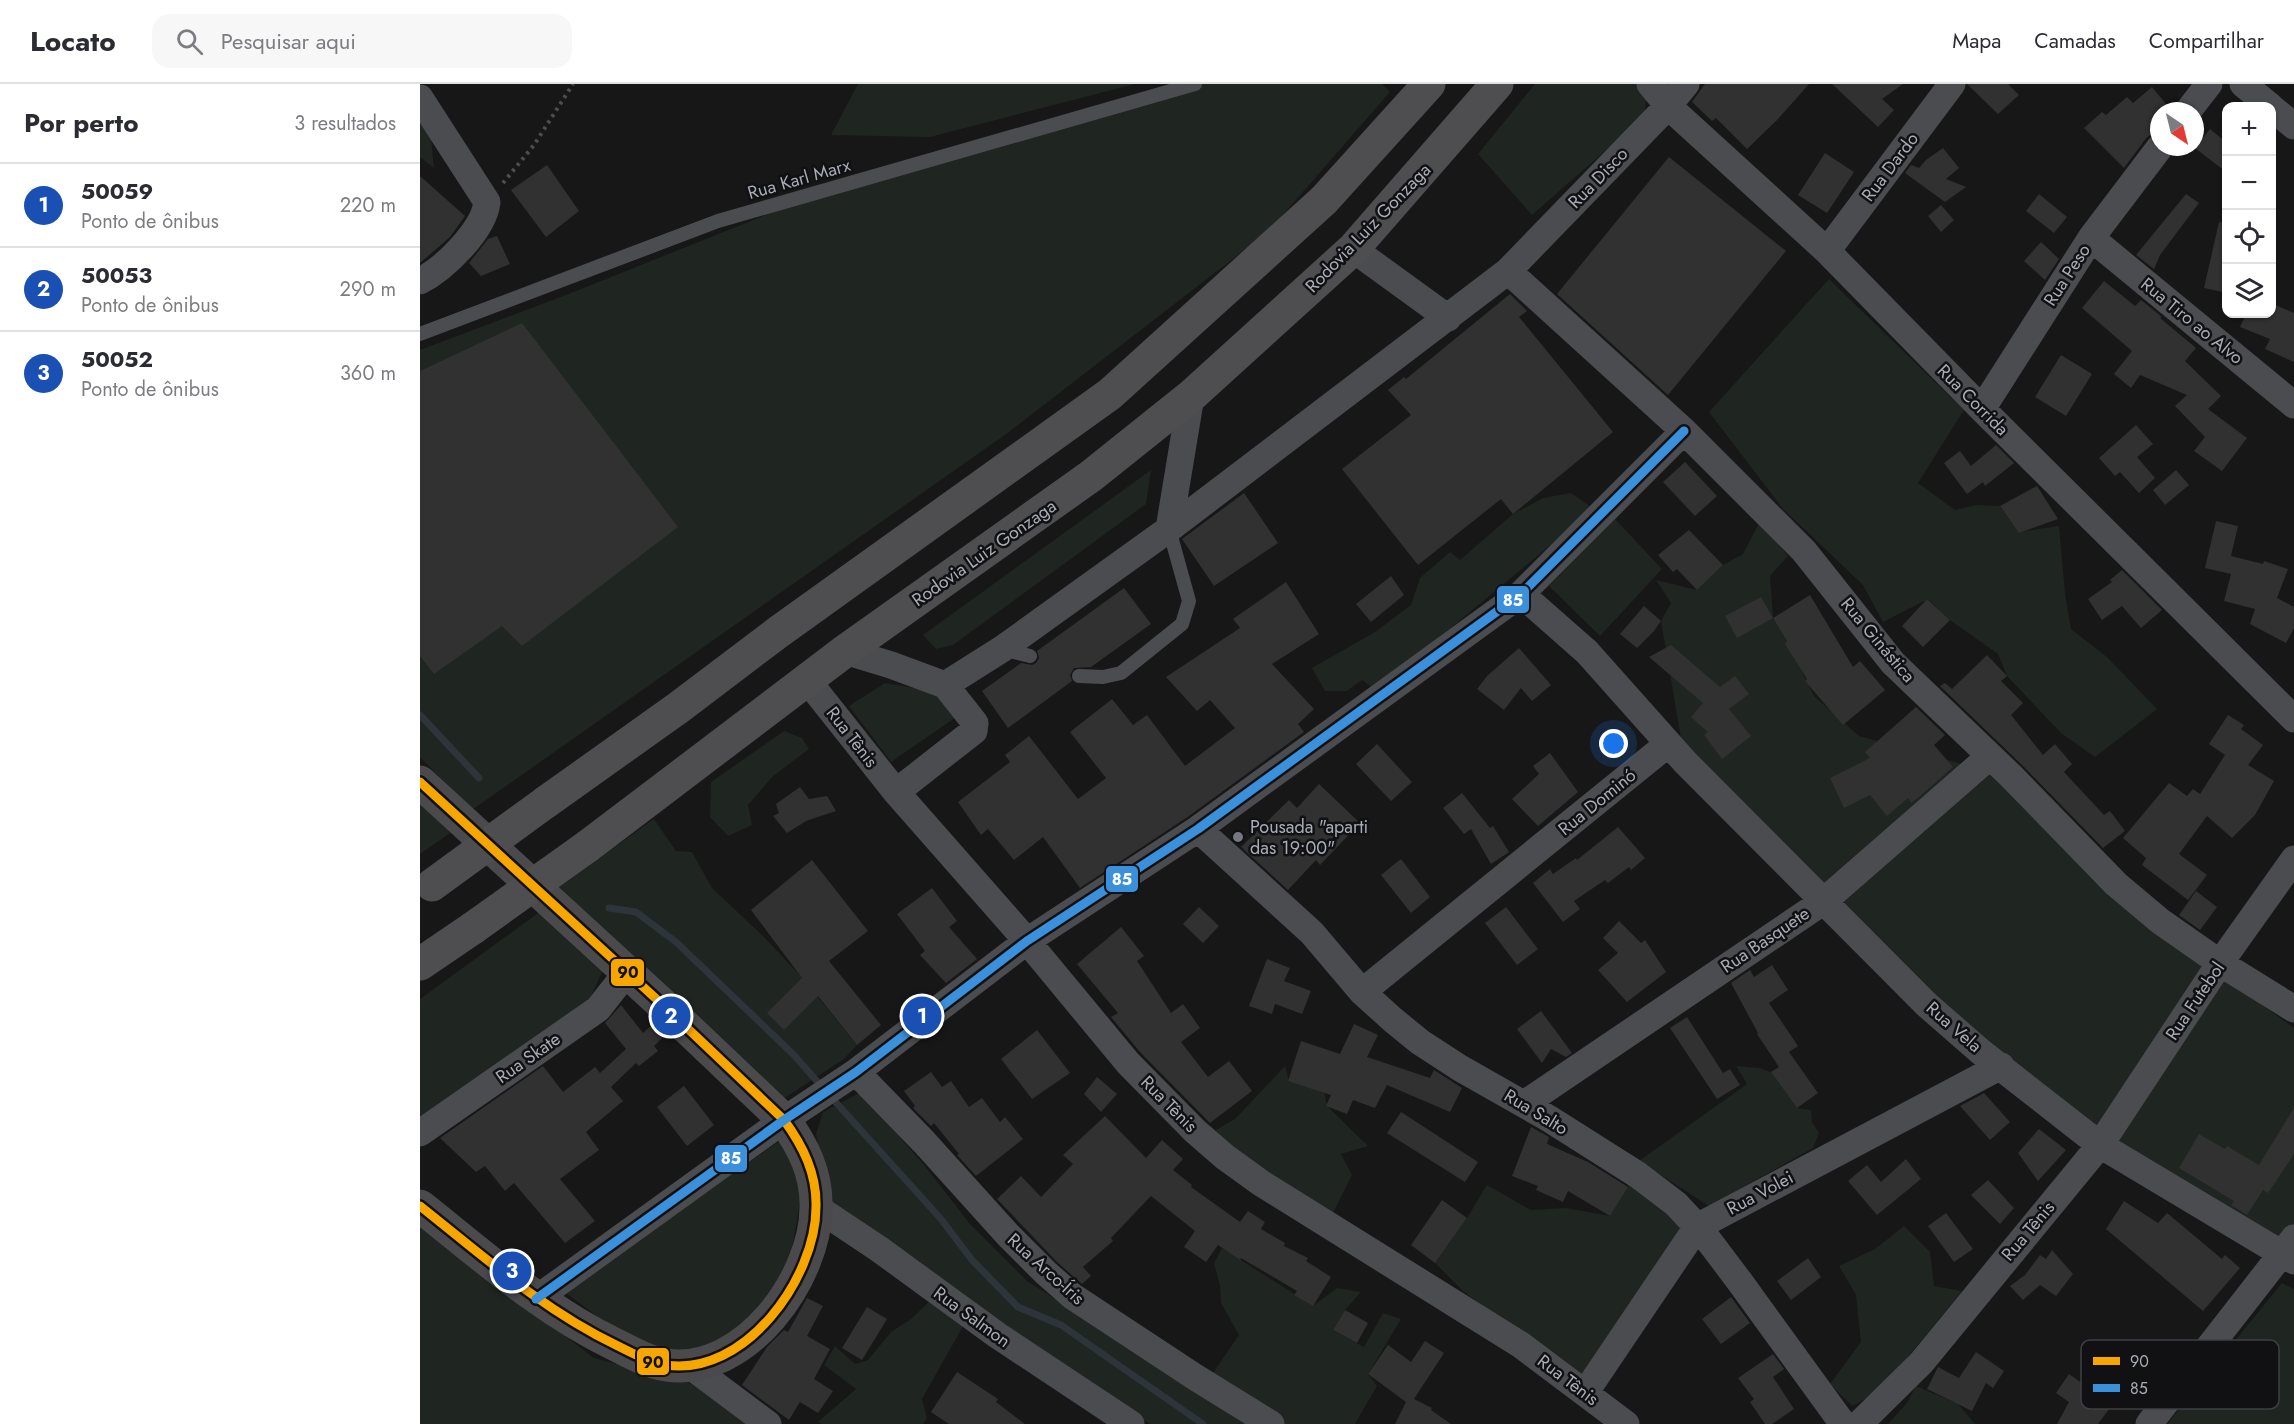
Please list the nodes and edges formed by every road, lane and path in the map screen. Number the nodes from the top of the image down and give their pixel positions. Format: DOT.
graph roads {
  1 [pos="573,84"];
  2 [pos="1196,84"];
  3 [pos="1429,84"];
  4 [pos="1497,84"];
  5 [pos="1650,84"];
  6 [pos="1686,84"];
  7 [pos="1952,84"];
  8 [pos="2209,84"];
  9 [pos="2243,84"];
  10 [pos="420,98"];
  11 [pos="2195,102"];
  12 [pos="2265,102"];
  13 [pos="1668,106"];
  14 [pos="2276,111"];
  15 [pos="2294,126"];
  16 [pos="2153,156"];
  17 [pos="488,202"];
  18 [pos="2091,238"];
  19 [pos="1353,249"];
  20 [pos="1827,251"];
  21 [pos="1508,271"];
  22 [pos="420,281"];
  23 [pos="1448,318"];
  24 [pos="420,334"];
  25 [pos="1191,396"];
  26 [pos="2294,405"];
  27 [pos="1982,409"];
  28 [pos="1684,431"];
  29 [pos="1169,529"];
  30 [pos="1521,594"];
  31 [pos="1002,649"];
  32 [pos="845,651"];
  33 [pos="1030,656"];
  34 [pos="1079,676"];
  35 [pos="807,680"];
  36 [pos="945,686"];
  37 [pos="2294,719"];
  38 [pos="1668,744"];
  39 [pos="1990,756"];
  40 [pos="420,782"];
  41 [pos="896,792"];
  42 [pos="1198,830"];
  43 [pos="2294,859"];
  44 [pos="426,890"];
  45 [pos="1824,901"];
  46 [pos="1027,941"];
  47 [pos="2220,963"];
  48 [pos="420,964"];
  49 [pos="620,967"];
  50 [pos="1362,992"];
  51 [pos="2294,1009"];
  52 [pos="2001,1066"];
  53 [pos="838,1084"];
  54 [pos="1524,1104"];
  55 [pos="784,1120"];
  56 [pos="420,1133"];
  57 [pos="2100,1145"];
  58 [pos="420,1206"];
  59 [pos="816,1207"];
  60 [pos="1697,1227"];
  61 [pos="2290,1252"];
  62 [pos="536,1299"];
  63 [pos="2218,1340"];
  64 [pos="689,1365"];
  65 [pos="1585,1393"];
  66 [pos="2161,1409"];
  67 [pos="768,1424"];
  68 [pos="1131,1424"];
  69 [pos="1271,1424"];
  70 [pos="1626,1424"];
  71 [pos="1843,1424"];
  72 [pos="1859,1424"];
  73 [pos="2149,1424"];
  1 -- 17 [label="path"];
  2 -- 24 [label="lane, Rua Karl Marx"];
  3 -- 44 [label="highway, bridge"];
  4 -- 19 [label="highway, Rodovia Luiz Gonzaga"];
  5 -- 13 [label="street, Rua Corrida"];
  6 -- 13 [label="street, Rua Disco"];
  7 -- 20 [label="street, Rua Dardo"];
  8 -- 11 [label="street"];
  9 -- 12 [label="street"];
  10 -- 17 [label="street"];
  13 -- 20 [label="street, Rua Corrida"];
  13 -- 21 [label="street, Rua Disco"];
  14 -- 15 [label="street"];
  16 -- 18 [label="street, Rua Peso"];
  17 -- 22 [label="street"];
  18 -- 26 [label="street, Rua Tiro ao Alvo"];
  18 -- 27 [label="street, Rua Peso"];
  19 -- 23 [label="street"];
  19 -- 25 [label="highway, Rodovia Luiz Gonzaga"];
  20 -- 27 [label="street, Rua Corrida"];
  21 -- 23 [label="street, Rua Disco"];
  21 -- 28 [label="street, Rua Ginástica"];
  23 -- 29 [label="street, Rua Disco"];
  25 -- 29 [label="street"];
  25 -- 32 [label="highway, Rodovia Luiz Gonzaga"];
  27 -- 37 [label="street, Rua Corrida"];
  28 -- 30 [label="street"];
  28 -- 39 [label="street, Rua Ginástica"];
  29 -- 31 [label="street, Rua Disco"];
  29 -- 34 [label="lane"];
  30 -- 38 [label="street"];
  30 -- 42 [label="street"];
  31 -- 33 [label="lane"];
  31 -- 36 [label="street, Rua Disco"];
  32 -- 35 [label="highway, Rodovia Luiz Gonzaga"];
  32 -- 36 [label="street"];
  35 -- 41 [label="street, Rua Tênis"];
  35 -- 48 [label="highway, Rodovia Luiz Gonzaga, bridge"];
  36 -- 41 [label="street"];
  38 -- 45 [label="street, Rua Vela"];
  38 -- 50 [label="street, Rua Dominó"];
  39 -- 45 [label="street, Rua Basquete"];
  39 -- 47 [label="street, Rua Ginástica"];
  40 -- 49 [label="main road"];
  41 -- 46 [label="street, Rua Tênis"];
  42 -- 46 [label="street"];
  42 -- 50 [label="street, Rua Salto"];
  43 -- 47 [label="street, Rua Futebol"];
  45 -- 52 [label="street, Rua Vela"];
  45 -- 54 [label="street, Rua Basquete"];
  46 -- 53 [label="street"];
  46 -- 65 [label="street, Rua Tênis"];
  47 -- 51 [label="street, Rua Ginástica"];
  47 -- 57 [label="street, Rua Futebol"];
  49 -- 55 [label="main road"];
  49 -- 56 [label="street, Rua Skate"];
  50 -- 54 [label="street, Rua Salto"];
  52 -- 57 [label="street, Rua Vela"];
  52 -- 60 [label="street, Rua Volei"];
  53 -- 55 [label="street"];
  53 -- 69 [label="street, Rua Arco-Íris"];
  54 -- 60 [label="street, Rua Salto"];
  55 -- 59 [label="main road"];
  55 -- 62 [label="street"];
  57 -- 61 [label="street, Rua Vela"];
  57 -- 72 [label="street, Rua Tênis"];
  58 -- 62 [label="main road"];
  59 -- 64 [label="main road"];
  59 -- 68 [label="street, Rua Salmon"];
  60 -- 65 [label="street, Rua Volei"];
  60 -- 71 [label="street, Rua Salto"];
  61 -- 63 [label="street"];
  62 -- 64 [label="main road"];
  64 -- 67 [label="street"];
  65 -- 70 [label="street, Rua Tênis"];
  66 -- 73 [label="street"];
}
